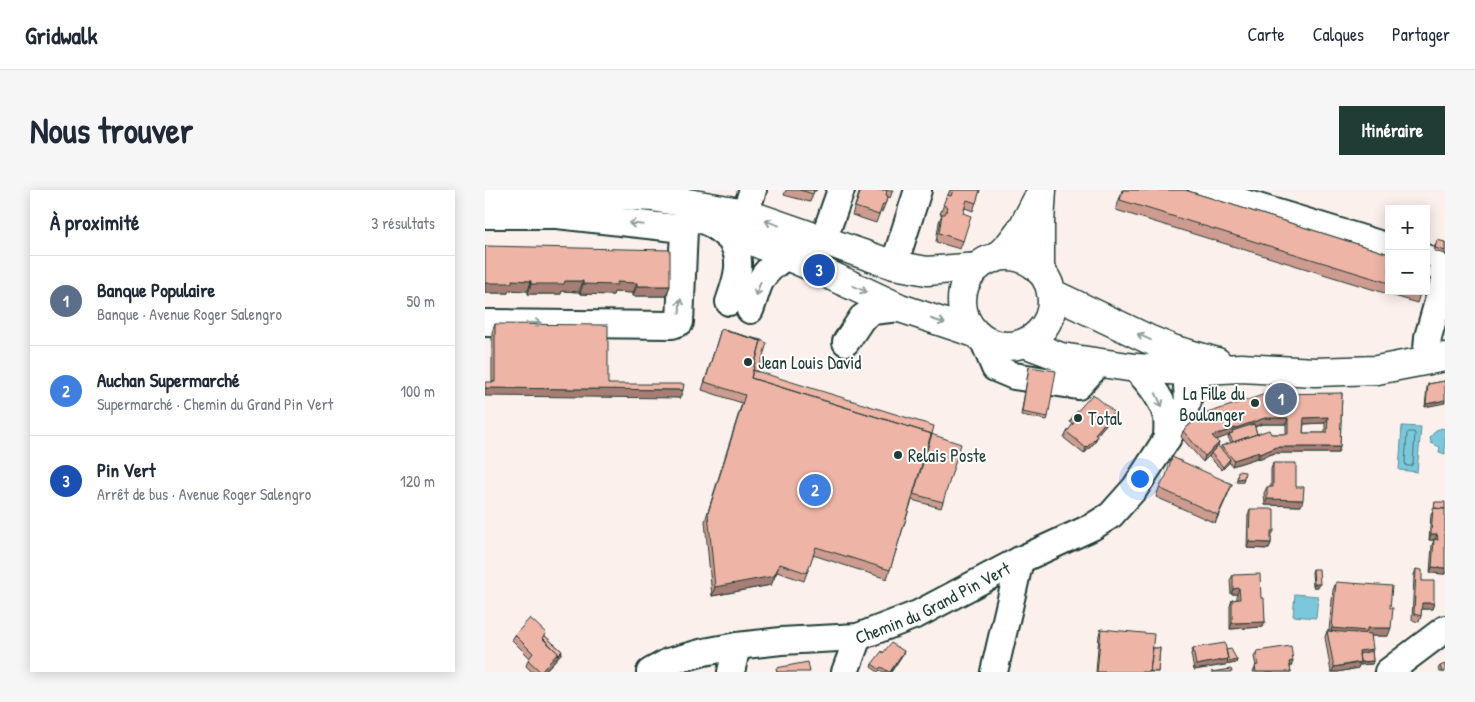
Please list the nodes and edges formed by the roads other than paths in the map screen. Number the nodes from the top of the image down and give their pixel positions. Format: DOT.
graph roads {
  1 [pos="841,190"];
  2 [pos="918,190"];
  3 [pos="1202,190"];
  4 [pos="1042,191"];
  5 [pos="597,192"];
  6 [pos="485,196"];
  7 [pos="653,197"];
  8 [pos="749,202"];
  9 [pos="485,215"];
  10 [pos="696,222"];
  11 [pos="823,241"];
  12 [pos="1385,246"];
  13 [pos="788,256"];
  14 [pos="1430,260"];
  15 [pos="987,262"];
  16 [pos="893,265"];
  17 [pos="1046,282"];
  18 [pos="900,308"];
  19 [pos="485,323"];
  20 [pos="979,336"];
  21 [pos="846,342"];
  22 [pos="1025,343"];
  23 [pos="1436,359"];
  24 [pos="1180,360"];
  25 [pos="1099,363"];
  26 [pos="1135,368"];
  27 [pos="1167,439"];
  28 [pos="1020,560"];
  29 [pos="1445,630"];
  30 [pos="858,636"];
  31 [pos="737,646"];
  32 [pos="650,672"];
  33 [pos="731,672"];
  34 [pos="845,672"];
  35 [pos="994,672"];
  36 [pos="1388,672"];
  1 -- 11 [label="street"];
  2 -- 16 [label="street"];
  3 -- 12 [label="street"];
  4 -- 15 [label="main road"];
  4 -- 17 [label="main road"];
  5 -- 6 [label="main road"];
  5 -- 7 [label="main road"];
  7 -- 8 [label="main road"];
  7 -- 10 [label="main road"];
  11 -- 8 [label="main road, one-way"];
  10 -- 9 [label="street, one-way"];
  10 -- 13 [label="main road"];
  13 -- 10 [label="street, one-way"];
  19 -- 10 [label="street, one-way"];
  11 -- 13 [label="street"];
  11 -- 16 [label="main road"];
  13 -- 18 [label="main road, one-way"];
  14 -- 23 [label="street"];
  15 -- 16 [label="main road"];
  15 -- 17 [label="main road"];
  15 -- 20 [label="main road"];
  17 -- 22 [label="main road"];
  24 -- 17 [label="main road, one-way"];
  18 -- 20 [label="main road, one-way"];
  18 -- 21 [label="street"];
  20 -- 22 [label="main road"];
  20 -- 25 [label="street"];
  22 -- 25 [label="main road"];
  23 -- 24 [label="main road"];
  24 -- 26 [label="main road"];
  24 -- 27 [label="street, Chemin du Grand Pin Vert"];
  25 -- 26 [label="main road"];
  26 -- 27 [label="street, one-way"];
  27 -- 28 [label="street, Chemin du Grand Pin Vert"];
  28 -- 30 [label="street, Chemin du Grand Pin Vert"];
  28 -- 35 [label="street"];
  29 -- 36 [label="street"];
  30 -- 31 [label="street, Chemin du Grand Pin Vert"];
  30 -- 34 [label="street"];
  31 -- 32 [label="street, Chemin du Grand Pin Vert"];
  31 -- 33 [label="street"];
}
